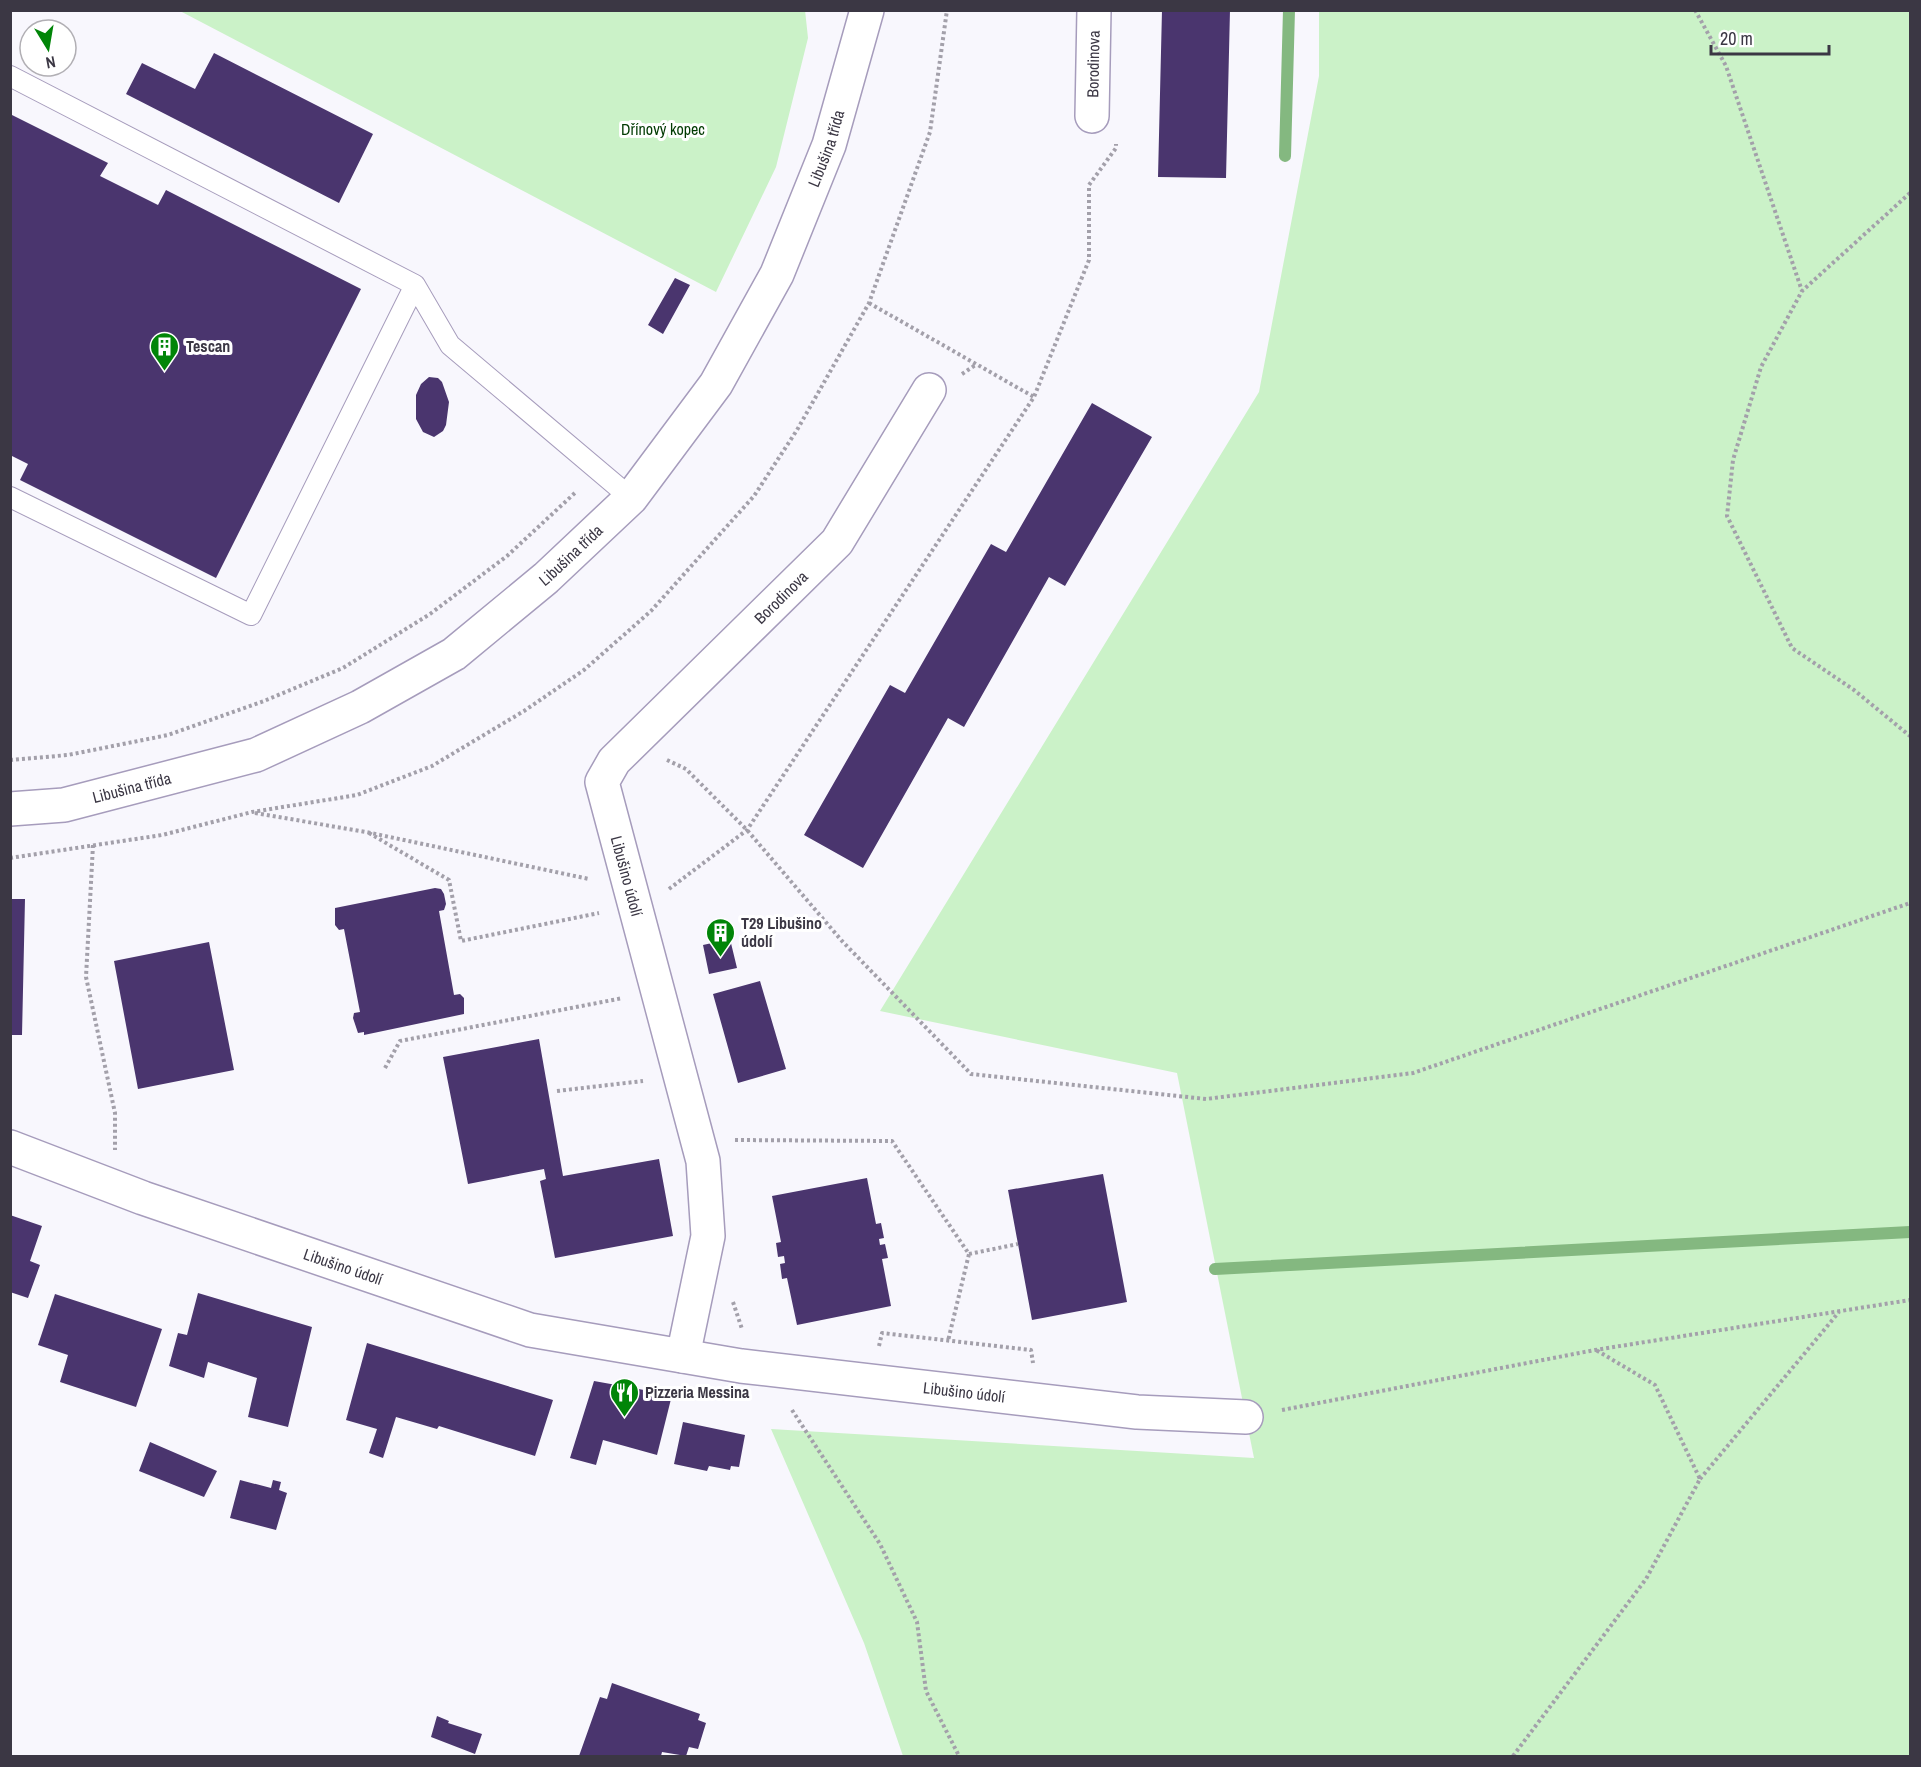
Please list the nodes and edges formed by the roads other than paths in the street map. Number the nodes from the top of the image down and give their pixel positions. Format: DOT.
graph roads {
  1 [pos="867,10"];
  2 [pos="1094,10"];
  3 [pos="10,76"];
  4 [pos="1092,116"];
  5 [pos="415,285"];
  6 [pos="928,390"];
  7 [pos="10,497"];
  8 [pos="631,498"];
  9 [pos="602,782"];
  10 [pos="10,809"];
  11 [pos="10,1147"];
  12 [pos="683,1356"];
  13 [pos="1246,1417"];
  1 -- 8 [label="street, Libušina třída"];
  2 -- 4 [label="street, Borodinova"];
  3 -- 5 [label="lane"];
  5 -- 7 [label="lane"];
  5 -- 8 [label="lane"];
  6 -- 9 [label="street, Borodinova"];
  8 -- 10 [label="street, Libušina třída"];
  9 -- 12 [label="street, Libušino údolí"];
  11 -- 12 [label="street, Libušino údolí"];
  12 -- 13 [label="street, Libušino údolí"];
}
